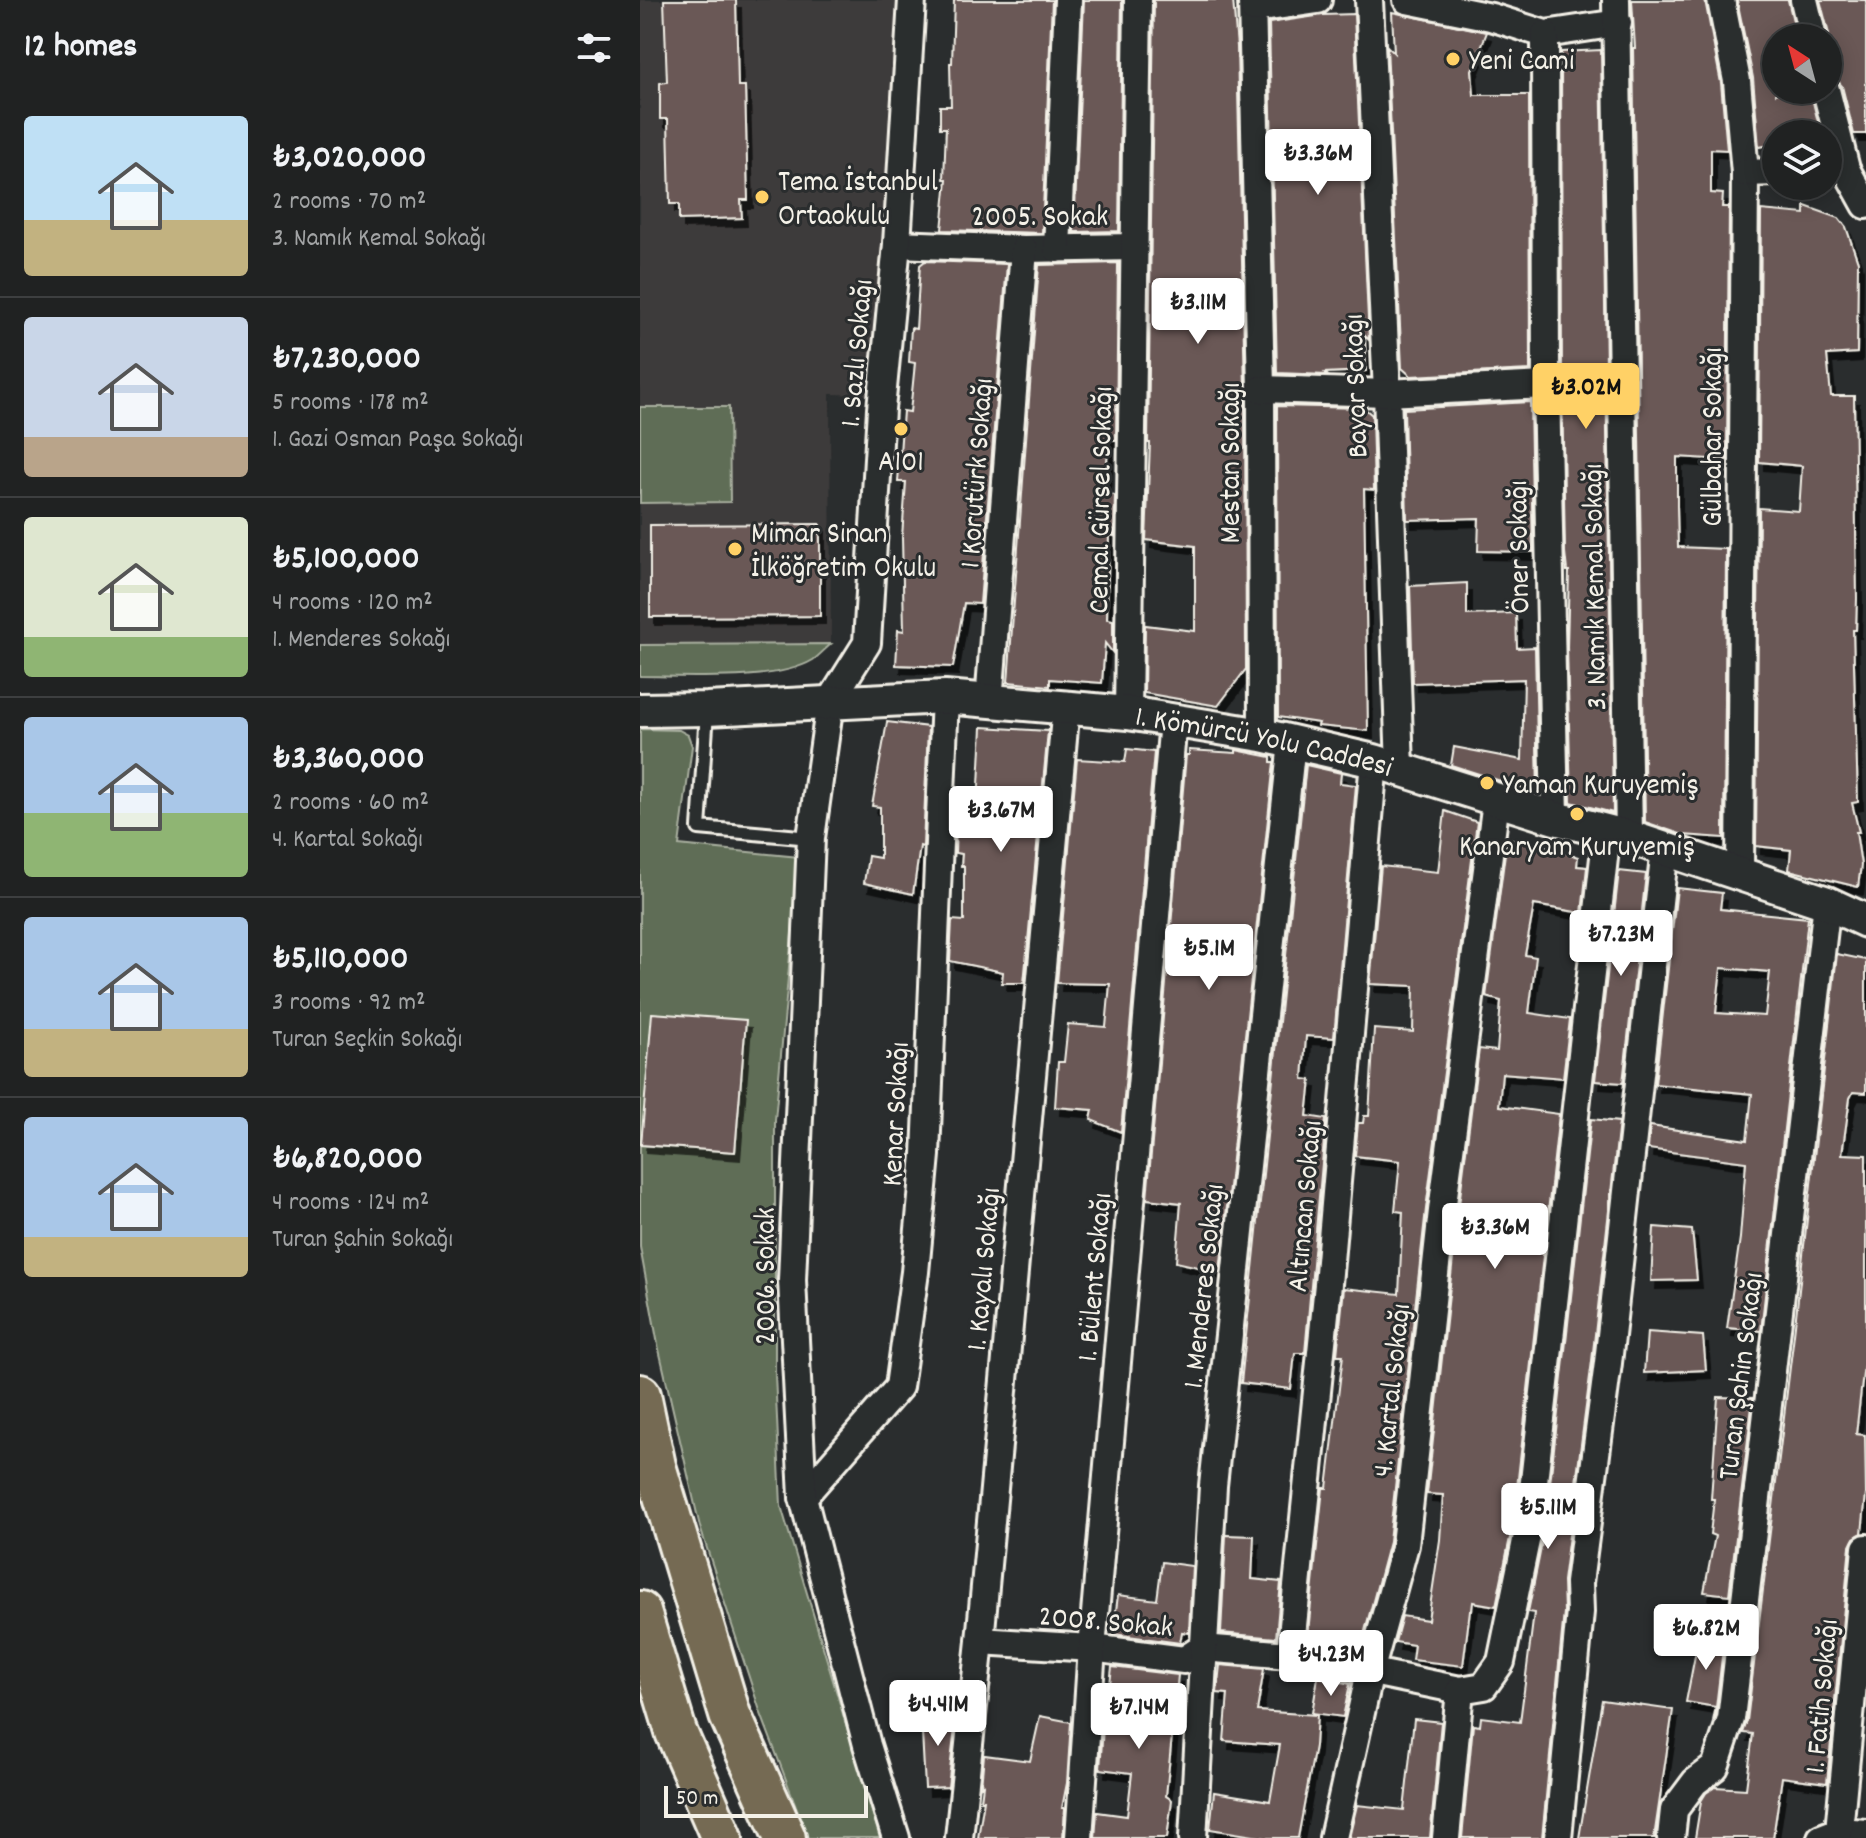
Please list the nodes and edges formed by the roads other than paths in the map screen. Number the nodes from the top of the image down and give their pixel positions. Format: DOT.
graph roads {
  1 [pos="912,0"];
  2 [pos="1068,0"];
  3 [pos="1138,0"];
  4 [pos="1318,0"];
  5 [pos="1369,0"];
  6 [pos="1407,0"];
  7 [pos="1721,0"];
  8 [pos="1804,0"];
  9 [pos="1253,5"];
  10 [pos="1490,8"];
  11 [pos="1617,12"];
  12 [pos="1810,24"];
  13 [pos="1545,34"];
  14 [pos="1762,172"];
  15 [pos="1745,173"];
  16 [pos="1842,176"];
  17 [pos="1866,205"];
  18 [pos="897,244"];
  19 [pos="1134,247"];
  20 [pos="1024,249"];
  21 [pos="1057,249"];
  22 [pos="1546,385"];
  23 [pos="1261,389"];
  24 [pos="1387,393"];
  25 [pos="945,697"];
  26 [pos="830,702"];
  27 [pos="989,702"];
  28 [pos="1066,706"];
  29 [pos="707,709"];
  30 [pos="640,710"];
  31 [pos="1128,713"];
  32 [pos="1173,721"];
  33 [pos="1277,738"];
  34 [pos="1387,765"];
  35 [pos="1496,801"];
  36 [pos="1555,818"];
  37 [pos="1618,834"];
  38 [pos="811,838"];
  39 [pos="1665,848"];
  40 [pos="1740,876"];
  41 [pos="1827,903"];
  42 [pos="1866,921"];
  43 [pos="640,1395"];
  44 [pos="803,1497"];
  45 [pos="1866,1548"];
  46 [pos="640,1612"];
  47 [pos="980,1641"];
  48 [pos="1092,1648"];
  49 [pos="1202,1648"];
  50 [pos="1290,1655"];
  51 [pos="1370,1672"];
  52 [pos="1460,1690"];
  53 [pos="1866,1833"];
  54 [pos="1830,1834"];
  55 [pos="722,1838"];
  56 [pos="785,1838"];
  57 [pos="896,1838"];
  58 [pos="959,1838"];
  59 [pos="1079,1838"];
  60 [pos="1193,1838"];
  61 [pos="1333,1838"];
  62 [pos="1446,1838"];
  63 [pos="1558,1838"];
  64 [pos="1671,1838"];
  1 -- 18 [label="street, 1. Sazlı Sokağı"];
  2 -- 21 [label="street"];
  3 -- 19 [label="street, Cemal Gürsel Sokağı"];
  4 -- 9 [label="street"];
  5 -- 24 [label="street, Bayar Sokağı"];
  6 -- 10 [label="street"];
  7 -- 15 [label="street, Gülbahar Sokağı"];
  8 -- 12 [label="street"];
  9 -- 23 [label="street, Mestan Sokağı"];
  10 -- 13 [label="street"];
  11 -- 13 [label="street"];
  11 -- 37 [label="street, 3. Namık Kemal Sokağı"];
  13 -- 22 [label="street, Öner Sokağı"];
  14 -- 15 [label="street"];
  15 -- 40 [label="street, Gülbahar Sokağı"];
  16 -- 17 [label="street"];
  18 -- 20 [label="street, 2005. Sokak"];
  18 -- 26 [label="street, 1. Sazlı Sokağı"];
  19 -- 21 [label="street, 2005. Sokak"];
  19 -- 31 [label="street, Cemal Gürsel Sokağı"];
  20 -- 21 [label="street, 2005. Sokak"];
  20 -- 27 [label="street, 1 Korutürk Sokağı"];
  22 -- 24 [label="street"];
  22 -- 36 [label="street, Öner Sokağı"];
  23 -- 24 [label="street"];
  23 -- 33 [label="street, Mestan Sokağı"];
  24 -- 34 [label="street, Bayar Sokağı"];
  25 -- 26 [label="street, 1. Kömürcü Yolu Caddesi"];
  25 -- 27 [label="street, 1. Kömürcü Yolu Caddesi"];
  25 -- 44 [label="street, Kenar Sokağı"];
  26 -- 29 [label="street, 1. Kömürcü Yolu Caddesi"];
  26 -- 38 [label="street, 2006. Sokak"];
  27 -- 28 [label="street, 1. Kömürcü Yolu Caddesi"];
  28 -- 31 [label="street, 1. Kömürcü Yolu Caddesi"];
  28 -- 47 [label="street, 1. Kayalı Sokağı"];
  29 -- 30 [label="street, 1. Kömürcü Yolu Caddesi"];
  29 -- 38 [label="lane"];
  31 -- 32 [label="street, 1. Kömürcü Yolu Caddesi"];
  32 -- 33 [label="street, 1. Kömürcü Yolu Caddesi"];
  32 -- 48 [label="street, 1. Bülent Sokağı"];
  33 -- 34 [label="street, 1. Kömürcü Yolu Caddesi"];
  33 -- 49 [label="street, 1. Menderes Sokağı"];
  34 -- 35 [label="street, 1. Kömürcü Yolu Caddesi"];
  34 -- 50 [label="street, Altıncan Sokağı"];
  35 -- 36 [label="street, 1. Kömürcü Yolu Caddesi"];
  35 -- 51 [label="street, 4. Kartal Sokağı"];
  36 -- 37 [label="street, 1. Kömürcü Yolu Caddesi"];
  37 -- 39 [label="street, 1. Kömürcü Yolu Caddesi"];
  37 -- 52 [label="street, 3. Namık Kemal Sokağı"];
  38 -- 44 [label="street, 2006. Sokak"];
  39 -- 40 [label="street, 1. Kömürcü Yolu Caddesi"];
  39 -- 63 [label="street"];
  40 -- 41 [label="street, 1. Kömürcü Yolu Caddesi"];
  41 -- 42 [label="street, 1. Kömürcü Yolu Caddesi"];
  41 -- 64 [label="street, Turan Şahin Sokağı"];
  43 -- 56 [label="main road"];
  44 -- 57 [label="street, 2006. Sokak"];
  45 -- 54 [label="street, 1. Fatih Sokağı"];
  46 -- 55 [label="main road"];
  47 -- 48 [label="street, 2008. Sokak"];
  47 -- 58 [label="street, 1. Kayalı Sokağı"];
  48 -- 49 [label="street, 2008. Sokak"];
  48 -- 59 [label="street, 1. Bülent Sokağı"];
  49 -- 50 [label="street, 2008. Sokak"];
  49 -- 60 [label="street, 1. Menderes Sokağı"];
  50 -- 51 [label="street, 2008. Sokak"];
  51 -- 52 [label="street, 2008. Sokak"];
  51 -- 61 [label="street, 4. Kartal Sokağı"];
  52 -- 62 [label="street"];
  53 -- 54 [label="street"];
}
